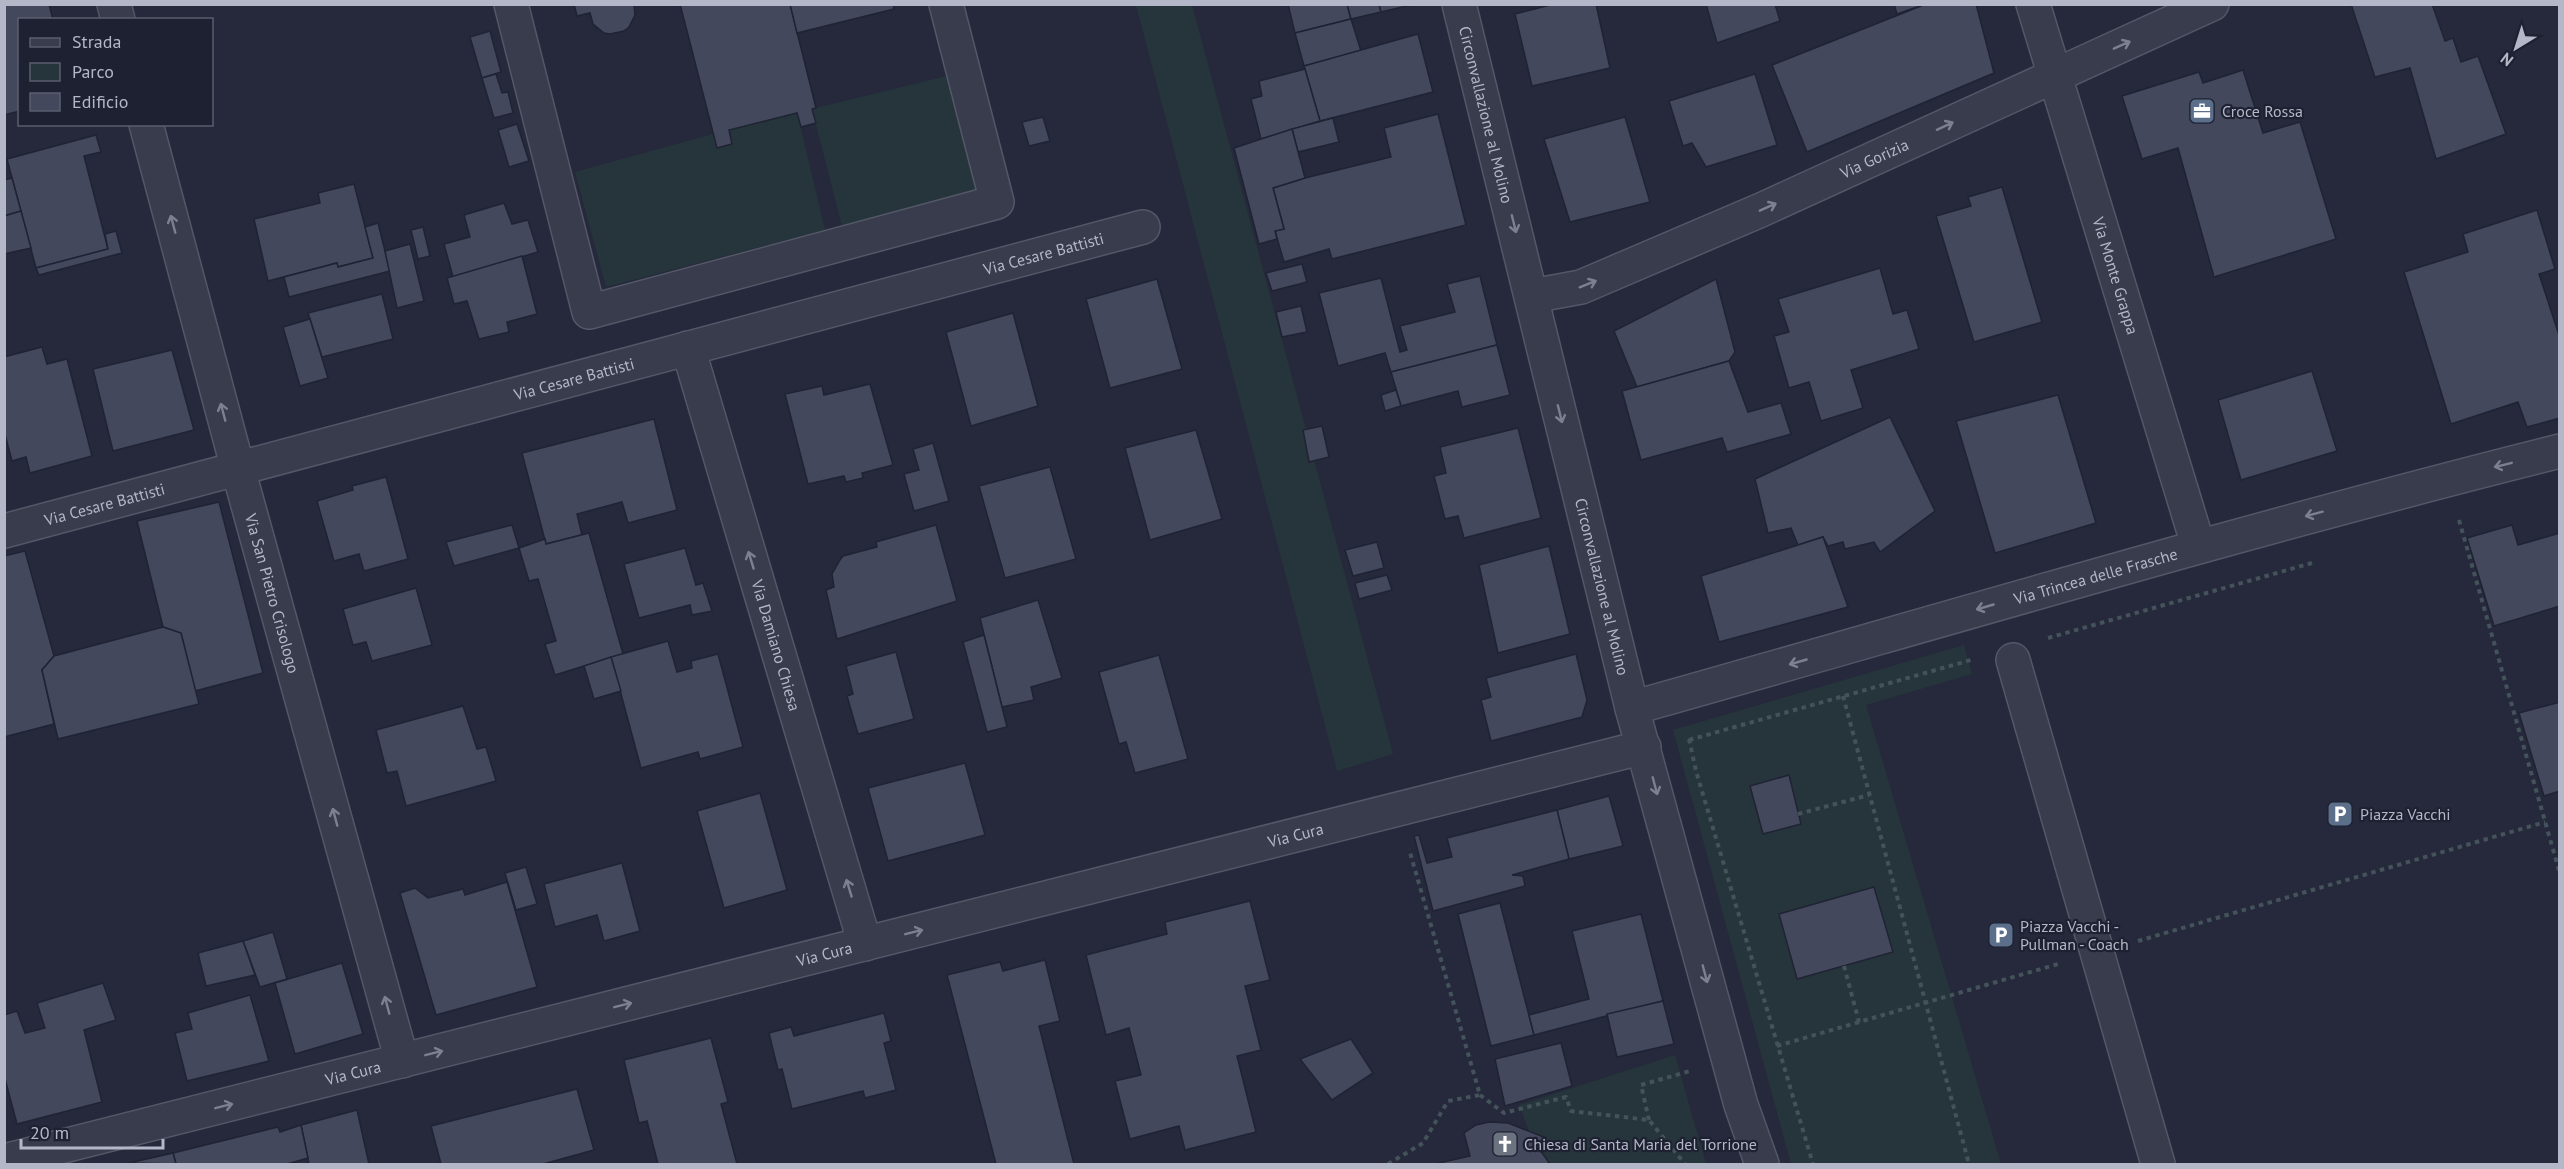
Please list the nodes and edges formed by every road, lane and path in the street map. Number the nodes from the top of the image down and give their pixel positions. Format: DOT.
graph roads {
  1 [pos="511,4"];
  2 [pos="946,4"];
  3 [pos="1459,4"];
  4 [pos="2032,4"];
  5 [pos="2212,4"];
  6 [pos="2054,76"];
  7 [pos="147,126"];
  8 [pos="1143,227"];
  9 [pos="1532,297"];
  10 [pos="688,348"];
  11 [pos="2559,451"];
  12 [pos="238,469"];
  13 [pos="2447,479"];
  14 [pos="2459,521"];
  15 [pos="2449,524"];
  16 [pos="4,531"];
  17 [pos="2198,545"];
  18 [pos="2316,561"];
  19 [pos="2044,639"];
  20 [pos="1831,652"];
  21 [pos="1977,658"];
  22 [pos="2013,660"];
  23 [pos="1679,695"];
  24 [pos="1843,696"];
  25 [pos="1632,708"];
  26 [pos="1689,740"];
  27 [pos="1644,747"];
  28 [pos="1869,795"];
  29 [pos="1798,814"];
  30 [pos="2545,822"];
  31 [pos="1406,839"];
  32 [pos="2559,874"];
  33 [pos="865,944"];
  34 [pos="2096,953"];
  35 [pos="1844,966"];
  36 [pos="1925,1003"];
  37 [pos="1859,1022"];
  38 [pos="1777,1046"];
  39 [pos="402,1061"];
  40 [pos="1691,1071"];
  41 [pos="1480,1095"];
  42 [pos="1649,1120"];
  43 [pos="4,1161"];
  44 [pos="1388,1164"];
  45 [pos="1685,1164"];
  46 [pos="1762,1164"];
  47 [pos="1813,1164"];
  48 [pos="1969,1164"];
  49 [pos="2158,1164"];
  1 -- 2 [label="street"];
  3 -- 9 [label="street, Circonvallazione al Molino, one-way"];
  4 -- 6 [label="street, Via Monte Grappa"];
  6 -- 5 [label="street, Via Gorizia, one-way"];
  9 -- 6 [label="street, Via Gorizia, one-way"];
  6 -- 17 [label="street, Via Monte Grappa"];
  12 -- 7 [label="street, Via San Pietro Crisologo, one-way"];
  8 -- 10 [label="street, Via Cesare Battisti"];
  9 -- 25 [label="street, Circonvallazione al Molino, one-way"];
  10 -- 12 [label="street, Via Cesare Battisti"];
  33 -- 10 [label="street, Via Damiano Chiesa, one-way"];
  11 -- 13 [label="street, Via Trincea delle Frasche, one-way"];
  12 -- 16 [label="street, Via Cesare Battisti"];
  39 -- 12 [label="street, Via San Pietro Crisologo, one-way"];
  13 -- 14 [label="path"];
  13 -- 17 [label="street, Via Trincea delle Frasche, one-way"];
  14 -- 15 [label="path"];
  14 -- 30 [label="path"];
  17 -- 20 [label="street, Via Trincea delle Frasche, one-way"];
  18 -- 19 [label="path"];
  20 -- 23 [label="street, Via Trincea delle Frasche, one-way"];
  20 -- 24 [label="path"];
  21 -- 24 [label="path"];
  22 -- 34 [label="street"];
  23 -- 25 [label="street, Via Trincea delle Frasche"];
  23 -- 26 [label="path"];
  24 -- 26 [label="path"];
  24 -- 28 [label="path"];
  25 -- 27 [label="street, Circonvallazione al Molino"];
  26 -- 38 [label="path"];
  33 -- 27 [label="street, Via Cura, one-way"];
  27 -- 46 [label="street, Circonvallazione al Molino, one-way"];
  28 -- 29 [label="path"];
  28 -- 36 [label="path"];
  30 -- 32 [label="path"];
  30 -- 34 [label="path"];
  31 -- 41 [label="path"];
  39 -- 33 [label="street, Via Cura, one-way"];
  34 -- 36 [label="path"];
  34 -- 49 [label="street"];
  35 -- 37 [label="path"];
  36 -- 37 [label="path"];
  36 -- 48 [label="path"];
  37 -- 38 [label="path"];
  38 -- 47 [label="path"];
  43 -- 39 [label="street, Via Cura, one-way"];
  40 -- 42 [label="path"];
  41 -- 42 [label="path"];
  41 -- 44 [label="path"];
  42 -- 45 [label="path"];
}
